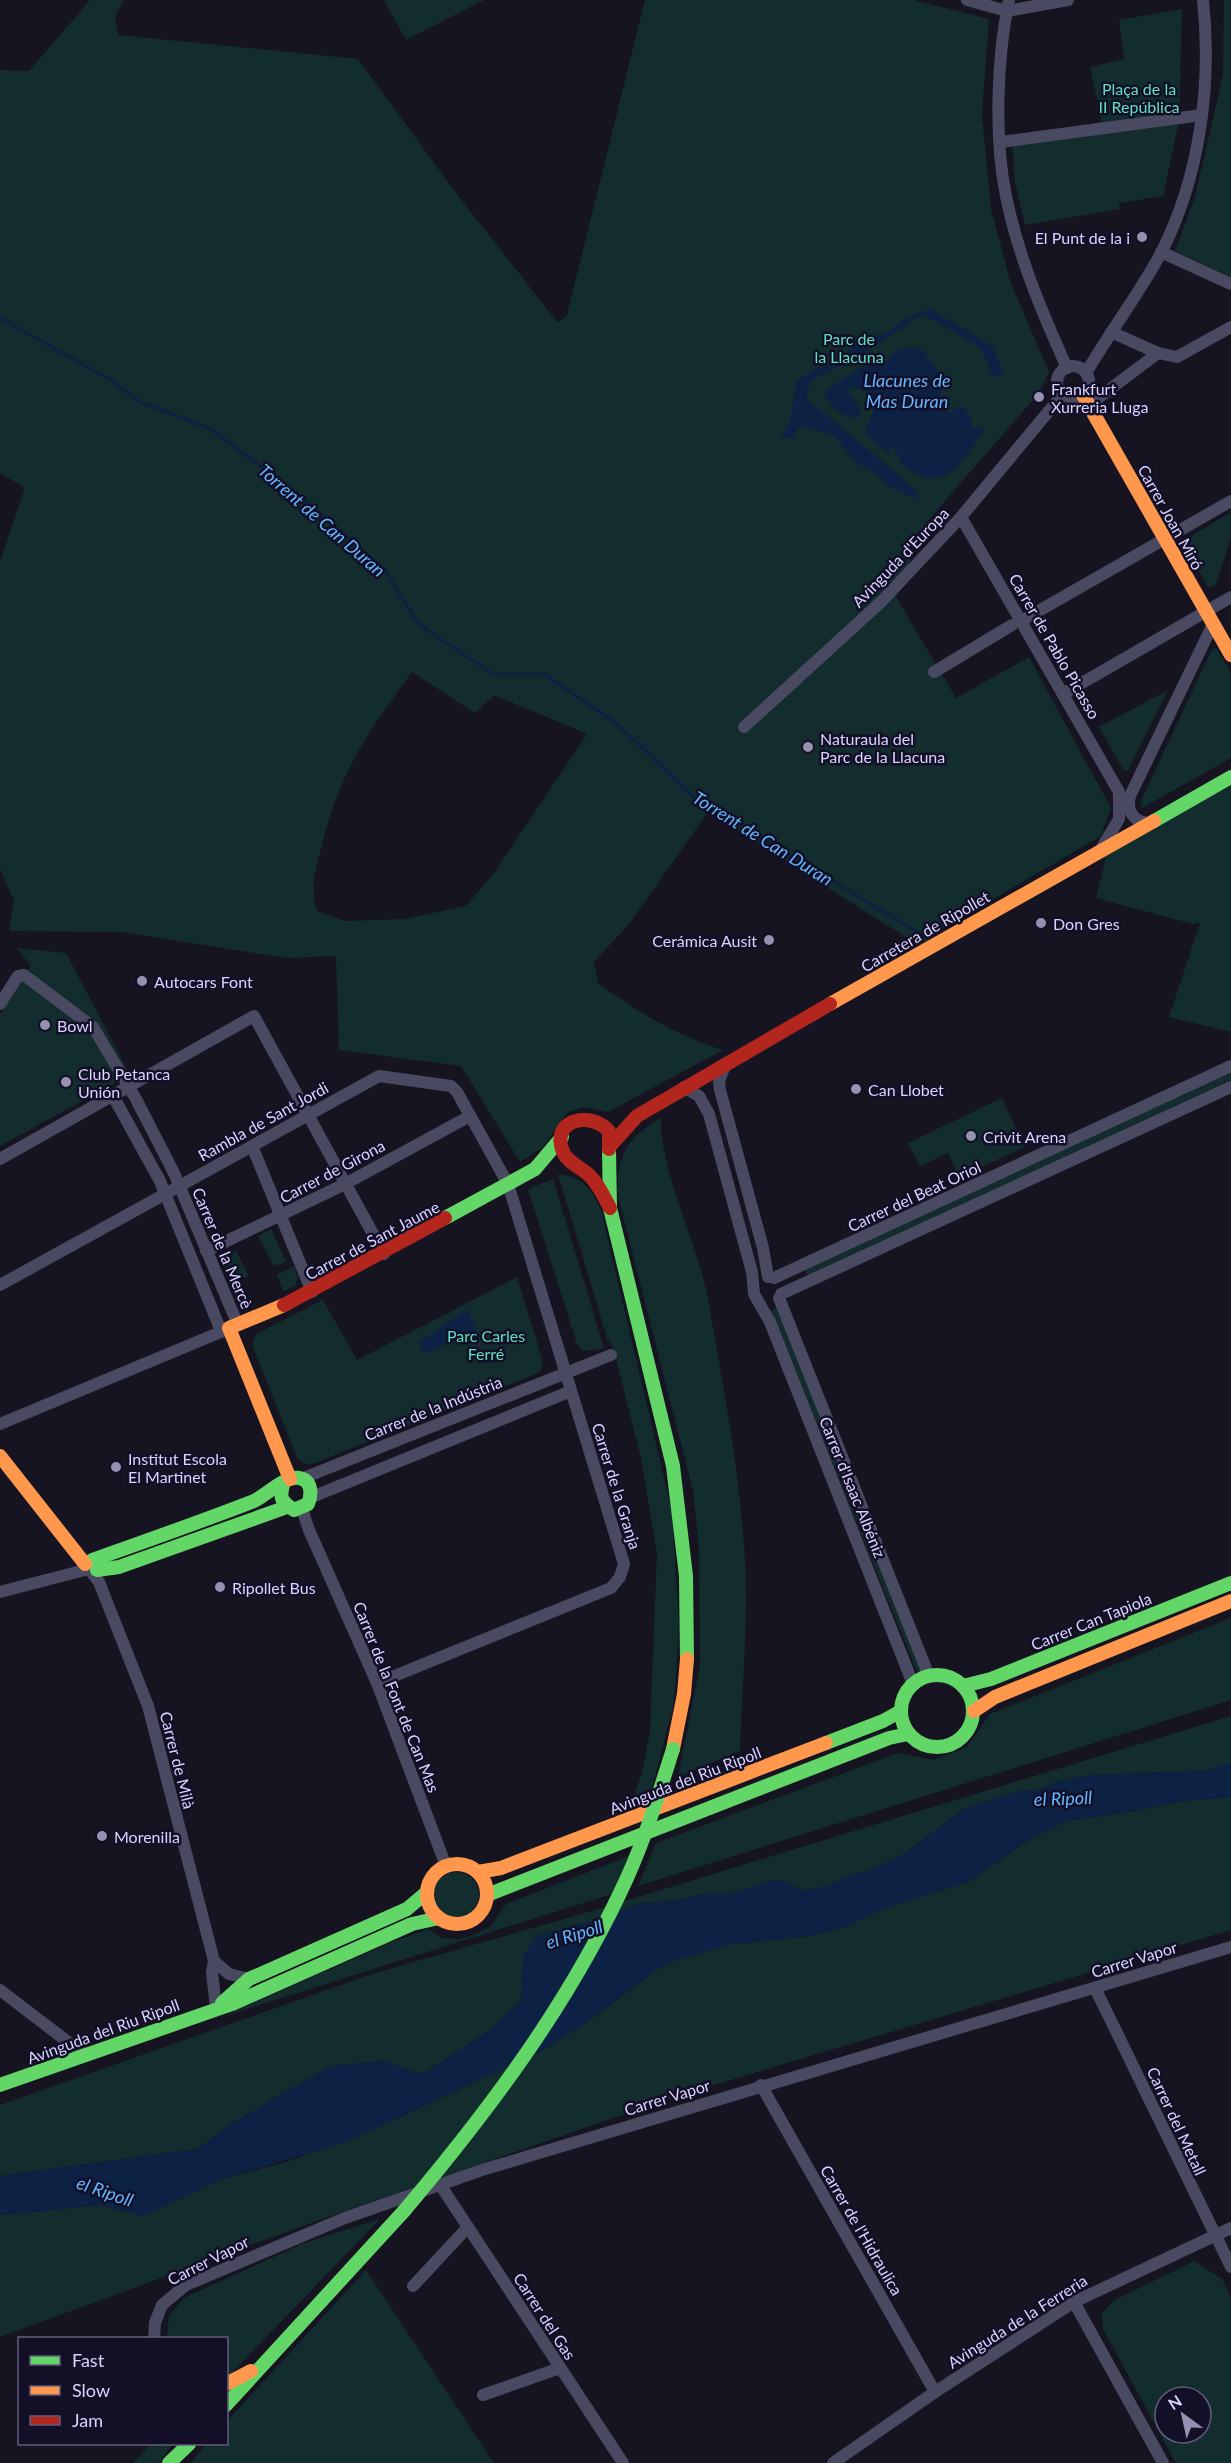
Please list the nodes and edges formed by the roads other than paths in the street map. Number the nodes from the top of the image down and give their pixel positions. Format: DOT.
graph roads {
  1 [pos="967,0"];
  2 [pos="1068,0"];
  3 [pos="1203,0"];
  4 [pos="1008,6"];
  5 [pos="1202,115"];
  6 [pos="1001,142"];
  7 [pos="1161,252"];
  8 [pos="1231,284"];
  9 [pos="1231,327"];
  10 [pos="1111,332"];
  11 [pos="1158,353"];
  12 [pos="1067,368"];
  13 [pos="1086,373"];
  14 [pos="1063,394"];
  15 [pos="1086,400"];
  16 [pos="1231,501"];
  17 [pos="961,517"];
  18 [pos="1165,540"];
  19 [pos="1231,596"];
  20 [pos="1205,611"];
  21 [pos="1017,623"];
  22 [pos="1213,624"];
  23 [pos="1231,655"];
  24 [pos="934,672"];
  25 [pos="1064,694"];
  26 [pos="744,727"];
  27 [pos="1231,777"];
  28 [pos="1124,794"];
  29 [pos="1149,823"];
  30 [pos="1101,849"];
  31 [pos="0,1004"];
  32 [pos="726,1063"];
  33 [pos="1231,1066"];
  34 [pos="684,1087"];
  35 [pos="1231,1087"];
  36 [pos="129,1088"];
  37 [pos="113,1096"];
  38 [pos="308,1115"];
  39 [pos="470,1116"];
  40 [pos="637,1116"];
  41 [pos="604,1124"];
  42 [pos="562,1137"];
  43 [pos="252,1146"];
  44 [pos="609,1151"];
  45 [pos="0,1159"];
  46 [pos="576,1166"];
  47 [pos="535,1170"];
  48 [pos="345,1184"];
  49 [pos="508,1184"];
  50 [pos="179,1187"];
  51 [pos="165,1194"];
  52 [pos="610,1208"];
  53 [pos="281,1216"];
  54 [pos="206,1251"];
  55 [pos="384,1254"];
  56 [pos="771,1278"];
  57 [pos="0,1285"];
  58 [pos="754,1287"];
  59 [pos="312,1292"];
  60 [pos="780,1296"];
  61 [pos="761,1303"];
  62 [pos="229,1328"];
  63 [pos="611,1355"];
  64 [pos="565,1372"];
  65 [pos="571,1391"];
  66 [pos="0,1422"];
  67 [pos="0,1452"];
  68 [pos="291,1481"];
  69 [pos="312,1497"];
  70 [pos="287,1507"];
  71 [pos="302,1509"];
  72 [pos="90,1568"];
  73 [pos="1231,1583"];
  74 [pos="0,1592"];
  75 [pos="1231,1601"];
  76 [pos="929,1676"];
  77 [pos="377,1683"];
  78 [pos="913,1684"];
  79 [pos="963,1686"];
  80 [pos="901,1711"];
  81 [pos="974,1712"];
  82 [pos="908,1734"];
  83 [pos="446,1866"];
  84 [pos="478,1872"];
  85 [pos="427,1892"];
  86 [pos="487,1895"];
  87 [pos="439,1918"];
  88 [pos="1231,1947"];
  89 [pos="213,1961"];
  90 [pos="249,1979"];
  91 [pos="1095,1988"];
  92 [pos="0,1990"];
  93 [pos="216,2008"];
  94 [pos="85,2055"];
  95 [pos="0,2085"];
  96 [pos="761,2085"];
  97 [pos="441,2186"];
  98 [pos="468,2227"];
  99 [pos="1231,2228"];
  100 [pos="1213,2236"];
  101 [pos="1231,2267"];
  102 [pos="413,2286"];
  103 [pos="1074,2302"];
  104 [pos="154,2337"];
  105 [pos="284,2344"];
  106 [pos="560,2368"];
  107 [pos="228,2383"];
  108 [pos="935,2392"];
  109 [pos="483,2395"];
  110 [pos="228,2403"];
  111 [pos="177,2445"];
  112 [pos="188,2445"];
  113 [pos="196,2445"];
  114 [pos="168,2463"];
  115 [pos="183,2463"];
  116 [pos="624,2463"];
  117 [pos="833,2463"];
  118 [pos="1163,2463"];
  1 -- 4 [label="street"];
  2 -- 4 [label="street"];
  3 -- 5 [label="street"];
  4 -- 6 [label="street"];
  5 -- 6 [label="street"];
  5 -- 7 [label="street"];
  6 -- 12 [label="street"];
  7 -- 8 [label="street"];
  7 -- 10 [label="street"];
  9 -- 11 [label="street"];
  10 -- 11 [label="street"];
  10 -- 13 [label="street"];
  11 -- 15 [label="street"];
  12 -- 13 [label="street"];
  12 -- 14 [label="street"];
  13 -- 15 [label="street"];
  14 -- 15 [label="street"];
  14 -- 17 [label="street, Avinguda d'Europa"];
  15 -- 18 [label="street, Carrer Joan Miró"];
  16 -- 18 [label="street"];
  17 -- 21 [label="street, Carrer de Pablo Picasso"];
  17 -- 26 [label="street, Avinguda d'Europa"];
  18 -- 20 [label="street, Carrer Joan Miró"];
  18 -- 21 [label="street"];
  19 -- 20 [label="street"];
  20 -- 22 [label="street, Carrer Joan Miró"];
  20 -- 25 [label="street"];
  21 -- 24 [label="street"];
  21 -- 25 [label="street, Carrer de Pablo Picasso"];
  22 -- 23 [label="street, Carrer Joan Miró"];
  22 -- 28 [label="street"];
  25 -- 28 [label="street, Carrer de Pablo Picasso"];
  27 -- 29 [label="street, Carretera de Ripollet"];
  28 -- 29 [label="street, Carrer de Pablo Picasso"];
  28 -- 30 [label="street"];
  29 -- 30 [label="street, Carretera de Ripollet"];
  30 -- 32 [label="street, Carretera de Ripollet"];
  31 -- 36 [label="street, Carrer de la Mercè"];
  32 -- 34 [label="street, Carretera de Ripollet"];
  32 -- 56 [label="street, Carrer d'Isaac Albéniz"];
  33 -- 56 [label="street, Carrer del Beat Oriol"];
  34 -- 40 [label="street, Carretera de Ripollet"];
  34 -- 58 [label="street, Carrer d'Isaac Albéniz"];
  35 -- 60 [label="street"];
  36 -- 37 [label="street"];
  36 -- 38 [label="street"];
  36 -- 50 [label="street, Carrer de la Mercè"];
  37 -- 45 [label="street"];
  37 -- 51 [label="street, Carrer de la Mercè"];
  38 -- 39 [label="street, Rambla de Sant Jordi"];
  38 -- 43 [label="street, Rambla de Sant Jordi"];
  38 -- 48 [label="street"];
  39 -- 48 [label="street, Carrer de Girona"];
  39 -- 49 [label="street, Rambla de Sant Jordi"];
  40 -- 41 [label="street, Carretera de Ripollet"];
  40 -- 44 [label="street, Carretera de Ripollet"];
  41 -- 42 [label="street"];
  41 -- 44 [label="street"];
  42 -- 46 [label="street"];
  42 -- 47 [label="street, Carrer de Sant Jaume"];
  43 -- 50 [label="street, Rambla de Sant Jordi"];
  43 -- 53 [label="street"];
  44 -- 46 [label="street"];
  44 -- 52 [label="street"];
  46 -- 47 [label="street, Carrer de Sant Jaume"];
  46 -- 52 [label="street"];
  47 -- 49 [label="street, Carrer de Sant Jaume"];
  48 -- 53 [label="street, Carrer de Girona"];
  48 -- 55 [label="street"];
  49 -- 55 [label="street, Carrer de Sant Jaume"];
  49 -- 64 [label="street, Carrer de la Granja"];
  50 -- 51 [label="street, Rambla de Sant Jordi"];
  50 -- 54 [label="street, Carrer de la Mercè"];
  51 -- 57 [label="street, Rambla de Sant Jordi"];
  51 -- 62 [label="street, Carrer de la Mercè"];
  52 -- 105 [label="street, bridge"];
  53 -- 54 [label="street, Carrer de Girona"];
  53 -- 59 [label="street"];
  54 -- 62 [label="street, Carrer de la Mercè"];
  55 -- 59 [label="street, Carrer de Sant Jaume"];
  56 -- 58 [label="street"];
  56 -- 60 [label="street, Carrer d'Isaac Albéniz"];
  58 -- 61 [label="street, Carrer d'Isaac Albéniz"];
  59 -- 62 [label="street, Carrer de Sant Jaume"];
  60 -- 61 [label="street"];
  60 -- 76 [label="street, Carrer d'Isaac Albéniz"];
  61 -- 78 [label="street, Carrer d'Isaac Albéniz"];
  62 -- 66 [label="street, Carrer de Sant Jaume"];
  62 -- 68 [label="street"];
  63 -- 64 [label="street, Carrer de la Indústria"];
  64 -- 65 [label="street, Carrer de la Granja"];
  64 -- 68 [label="street, Carrer de la Indústria"];
  65 -- 69 [label="street"];
  65 -- 77 [label="street, Carrer de la Granja"];
  67 -- 72 [label="street, Carrer de Milà"];
  68 -- 69 [label="street"];
  68 -- 70 [label="street"];
  68 -- 72 [label="street, Carrer de la Indústria"];
  69 -- 71 [label="street"];
  70 -- 71 [label="street"];
  70 -- 72 [label="street, Carrer de la Indústria"];
  71 -- 77 [label="street, Carrer de la Font de Can Mas"];
  72 -- 74 [label="street, Carrer de la Indústria"];
  72 -- 89 [label="street, Carrer de Milà"];
  73 -- 79 [label="street, Carrer Can Tapiola"];
  75 -- 81 [label="street, Carrer Can Tapiola"];
  76 -- 78 [label="street"];
  76 -- 79 [label="street"];
  77 -- 83 [label="street, Carrer de la Font de Can Mas"];
  78 -- 80 [label="street"];
  79 -- 81 [label="street"];
  80 -- 82 [label="street"];
  80 -- 84 [label="street, Avinguda del Riu Ripoll"];
  81 -- 82 [label="street"];
  82 -- 86 [label="street, Avinguda del Riu Ripoll"];
  83 -- 84 [label="street"];
  83 -- 85 [label="street"];
  84 -- 86 [label="street"];
  85 -- 87 [label="street"];
  85 -- 90 [label="street, Avinguda del Riu Ripoll"];
  86 -- 87 [label="street"];
  87 -- 93 [label="street, Avinguda del Riu Ripoll"];
  88 -- 91 [label="street, Carrer Vapor"];
  89 -- 90 [label="street"];
  89 -- 93 [label="street, Carrer de Milà"];
  90 -- 93 [label="street, Avinguda del Riu Ripoll"];
  91 -- 96 [label="street, Carrer Vapor"];
  91 -- 100 [label="street, Carrer del Metall"];
  92 -- 94 [label="street"];
  93 -- 94 [label="street, Avinguda del Riu Ripoll"];
  94 -- 95 [label="street, Avinguda del Riu Ripoll"];
  96 -- 97 [label="street, Carrer Vapor"];
  96 -- 108 [label="street, Carrer de l'Hidraulica"];
  97 -- 98 [label="street, Carrer del Gas"];
  97 -- 104 [label="street, Carrer Vapor"];
  98 -- 102 [label="street"];
  98 -- 106 [label="street, Carrer del Gas"];
  99 -- 100 [label="street, Avinguda de la Ferreria"];
  100 -- 101 [label="street, Carrer del Metall"];
  100 -- 103 [label="street, Avinguda de la Ferreria"];
  103 -- 108 [label="street, Avinguda de la Ferreria"];
  103 -- 118 [label="street"];
  105 -- 107 [label="street"];
  105 -- 110 [label="street"];
  106 -- 109 [label="street"];
  106 -- 116 [label="street, Carrer del Gas"];
  108 -- 117 [label="street, Avinguda de la Ferreria"];
  111 -- 114 [label="street"];
  112 -- 114 [label="street"];
  113 -- 115 [label="street"];
}
